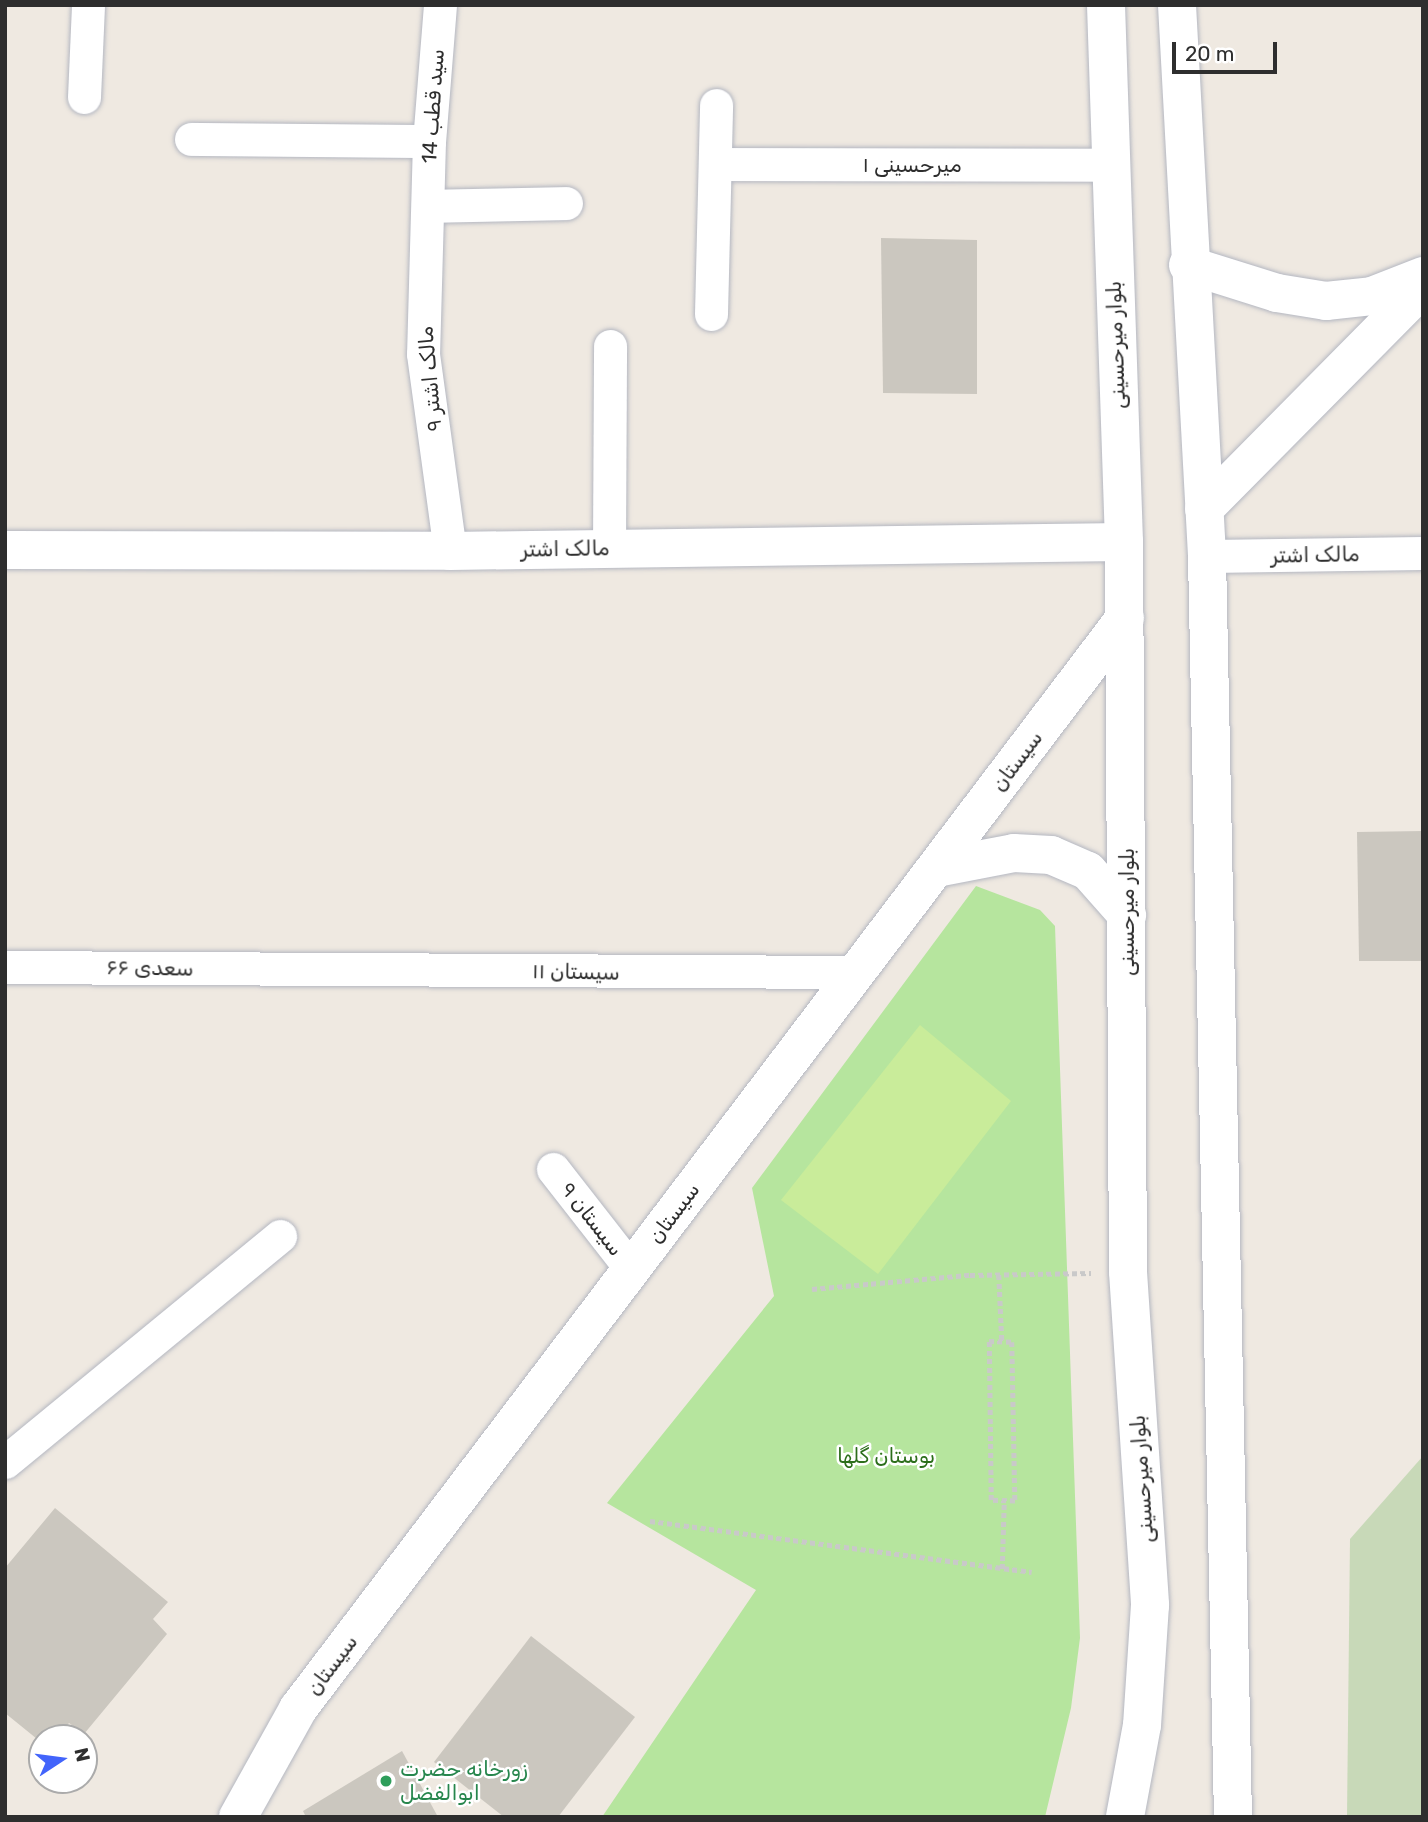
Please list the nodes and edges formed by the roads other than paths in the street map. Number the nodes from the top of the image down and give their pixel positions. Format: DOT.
graph roads {
  1 [pos="88,5"];
  2 [pos="440,5"];
  3 [pos="1106,5"];
  4 [pos="1177,5"];
  5 [pos="84,97"];
  6 [pos="716,105"];
  7 [pos="191,139"];
  8 [pos="429,141"];
  9 [pos="716,164"];
  10 [pos="1108,165"];
  11 [pos="566,203"];
  12 [pos="428,206"];
  13 [pos="1188,265"];
  14 [pos="1423,276"];
  15 [pos="1423,288"];
  16 [pos="711,314"];
  17 [pos="610,346"];
  18 [pos="1204,509"];
  19 [pos="1124,542"];
  20 [pos="609,549"];
  21 [pos="5,550"];
  22 [pos="450,551"];
  23 [pos="1423,553"];
  24 [pos="1207,556"];
  25 [pos="1125,618"];
  26 [pos="936,868"];
  27 [pos="1127,915"];
  28 [pos="5,967"];
  29 [pos="295,970"];
  30 [pos="857,971"];
  31 [pos="553,1169"];
  32 [pos="280,1236"];
  33 [pos="631,1269"];
  34 [pos="5,1462"];
  35 [pos="238,1817"];
  36 [pos="1125,1817"];
  37 [pos="1233,1817"];
  1 -- 5 [label="street"];
  2 -- 8 [label="street, سید قطب 14"];
  3 -- 10 [label="main road, بلوار میرحسینی"];
  4 -- 13 [label="main road"];
  6 -- 9 [label="street"];
  7 -- 8 [label="street"];
  8 -- 12 [label="street, سید قطب 14"];
  9 -- 10 [label="street, میرحسینی ۱"];
  9 -- 16 [label="street"];
  10 -- 19 [label="main road, بلوار میرحسینی"];
  11 -- 12 [label="street"];
  12 -- 22 [label="street, مالک اشتر ۹"];
  13 -- 14 [label="main road"];
  13 -- 18 [label="main road"];
  15 -- 18 [label="main road"];
  17 -- 20 [label="street"];
  18 -- 24 [label="main road"];
  19 -- 20 [label="main road, مالک اشتر"];
  19 -- 25 [label="main road, بلوار میرحسینی"];
  20 -- 22 [label="main road, مالک اشتر"];
  21 -- 22 [label="main road, مالک اشتر"];
  23 -- 24 [label="street, مالک اشتر"];
  24 -- 37 [label="main road"];
  25 -- 26 [label="main road, سیستان"];
  25 -- 27 [label="main road, بلوار میرحسینی"];
  26 -- 27 [label="main road"];
  26 -- 30 [label="main road, سیستان"];
  27 -- 36 [label="main road, بلوار میرحسینی"];
  28 -- 29 [label="street, سعدی ۶۶"];
  29 -- 30 [label="street, سیستان ۱۱"];
  30 -- 33 [label="main road, سیستان"];
  31 -- 33 [label="street, سیستان ۹"];
  32 -- 34 [label="street"];
  33 -- 35 [label="main road, سیستان"];
}
